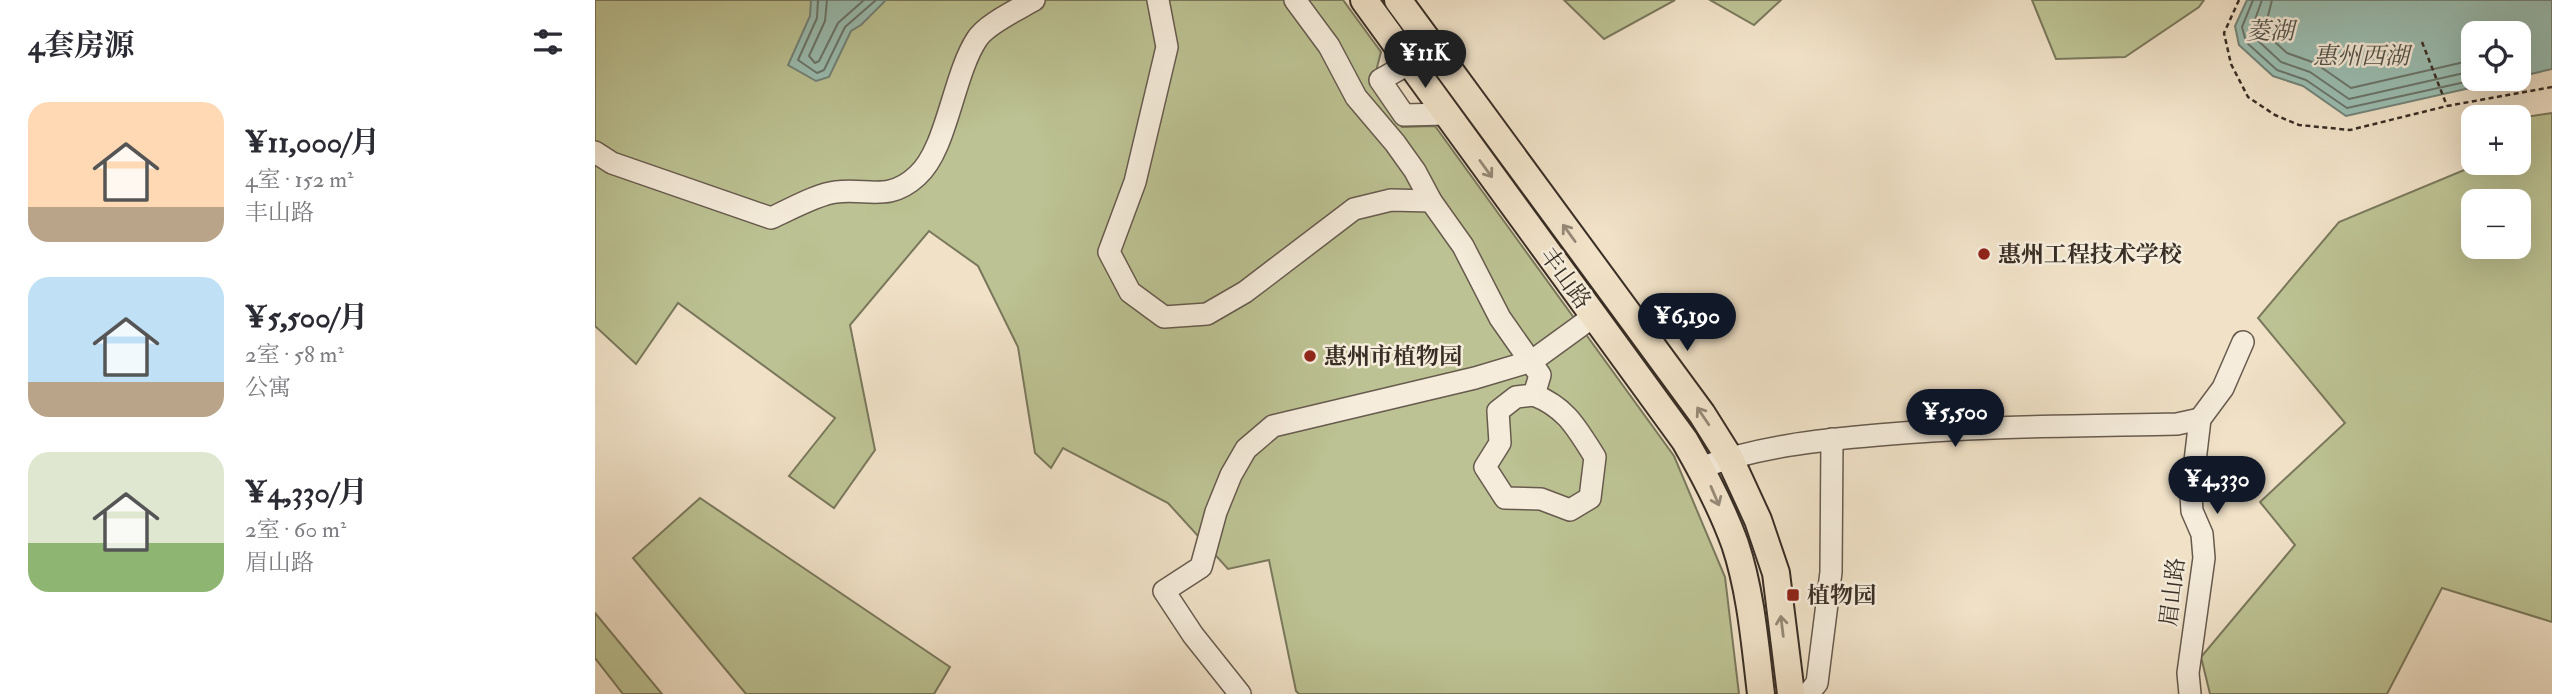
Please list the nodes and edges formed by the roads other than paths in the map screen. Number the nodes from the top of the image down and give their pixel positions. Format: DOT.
graph roads {
  1 [pos="1034,0"];
  2 [pos="1157,0"];
  3 [pos="1295,0"];
  4 [pos="1364,0"];
  5 [pos="1398,0"];
  6 [pos="1410,63"];
  7 [pos="1450,70"];
  8 [pos="595,152"];
  9 [pos="1431,201"];
  10 [pos="1594,316"];
  11 [pos="2243,342"];
  12 [pos="1532,361"];
  13 [pos="1534,395"];
  14 [pos="2200,419"];
  15 [pos="1832,439"];
  16 [pos="1729,457"];
  17 [pos="1700,468"];
  18 [pos="1240,694"];
  19 [pos="1761,694"];
  20 [pos="1791,694"];
  21 [pos="1808,694"];
  22 [pos="2190,694"];
  1 -- 8 [label="street"];
  2 -- 9 [label="street"];
  3 -- 9 [label="street"];
  4 -- 6 [label="main road, 丰山路"];
  5 -- 7 [label="main road, 丰山路"];
  6 -- 7 [label="main road"];
  6 -- 10 [label="main road, 丰山路, one-way"];
  16 -- 7 [label="main road, 丰山路, one-way"];
  9 -- 12 [label="street"];
  10 -- 12 [label="street"];
  10 -- 17 [label="main road, 丰山路"];
  11 -- 14 [label="street, 眉山路"];
  12 -- 13 [label="street"];
  12 -- 18 [label="street"];
  13 -- 13 [label="street"];
  14 -- 15 [label="street"];
  14 -- 22 [label="street, 眉山路"];
  15 -- 16 [label="street"];
  15 -- 21 [label="street"];
  16 -- 17 [label="street"];
  20 -- 16 [label="main road, 丰山路, one-way"];
  17 -- 19 [label="main road, 丰山路, one-way"];
}
